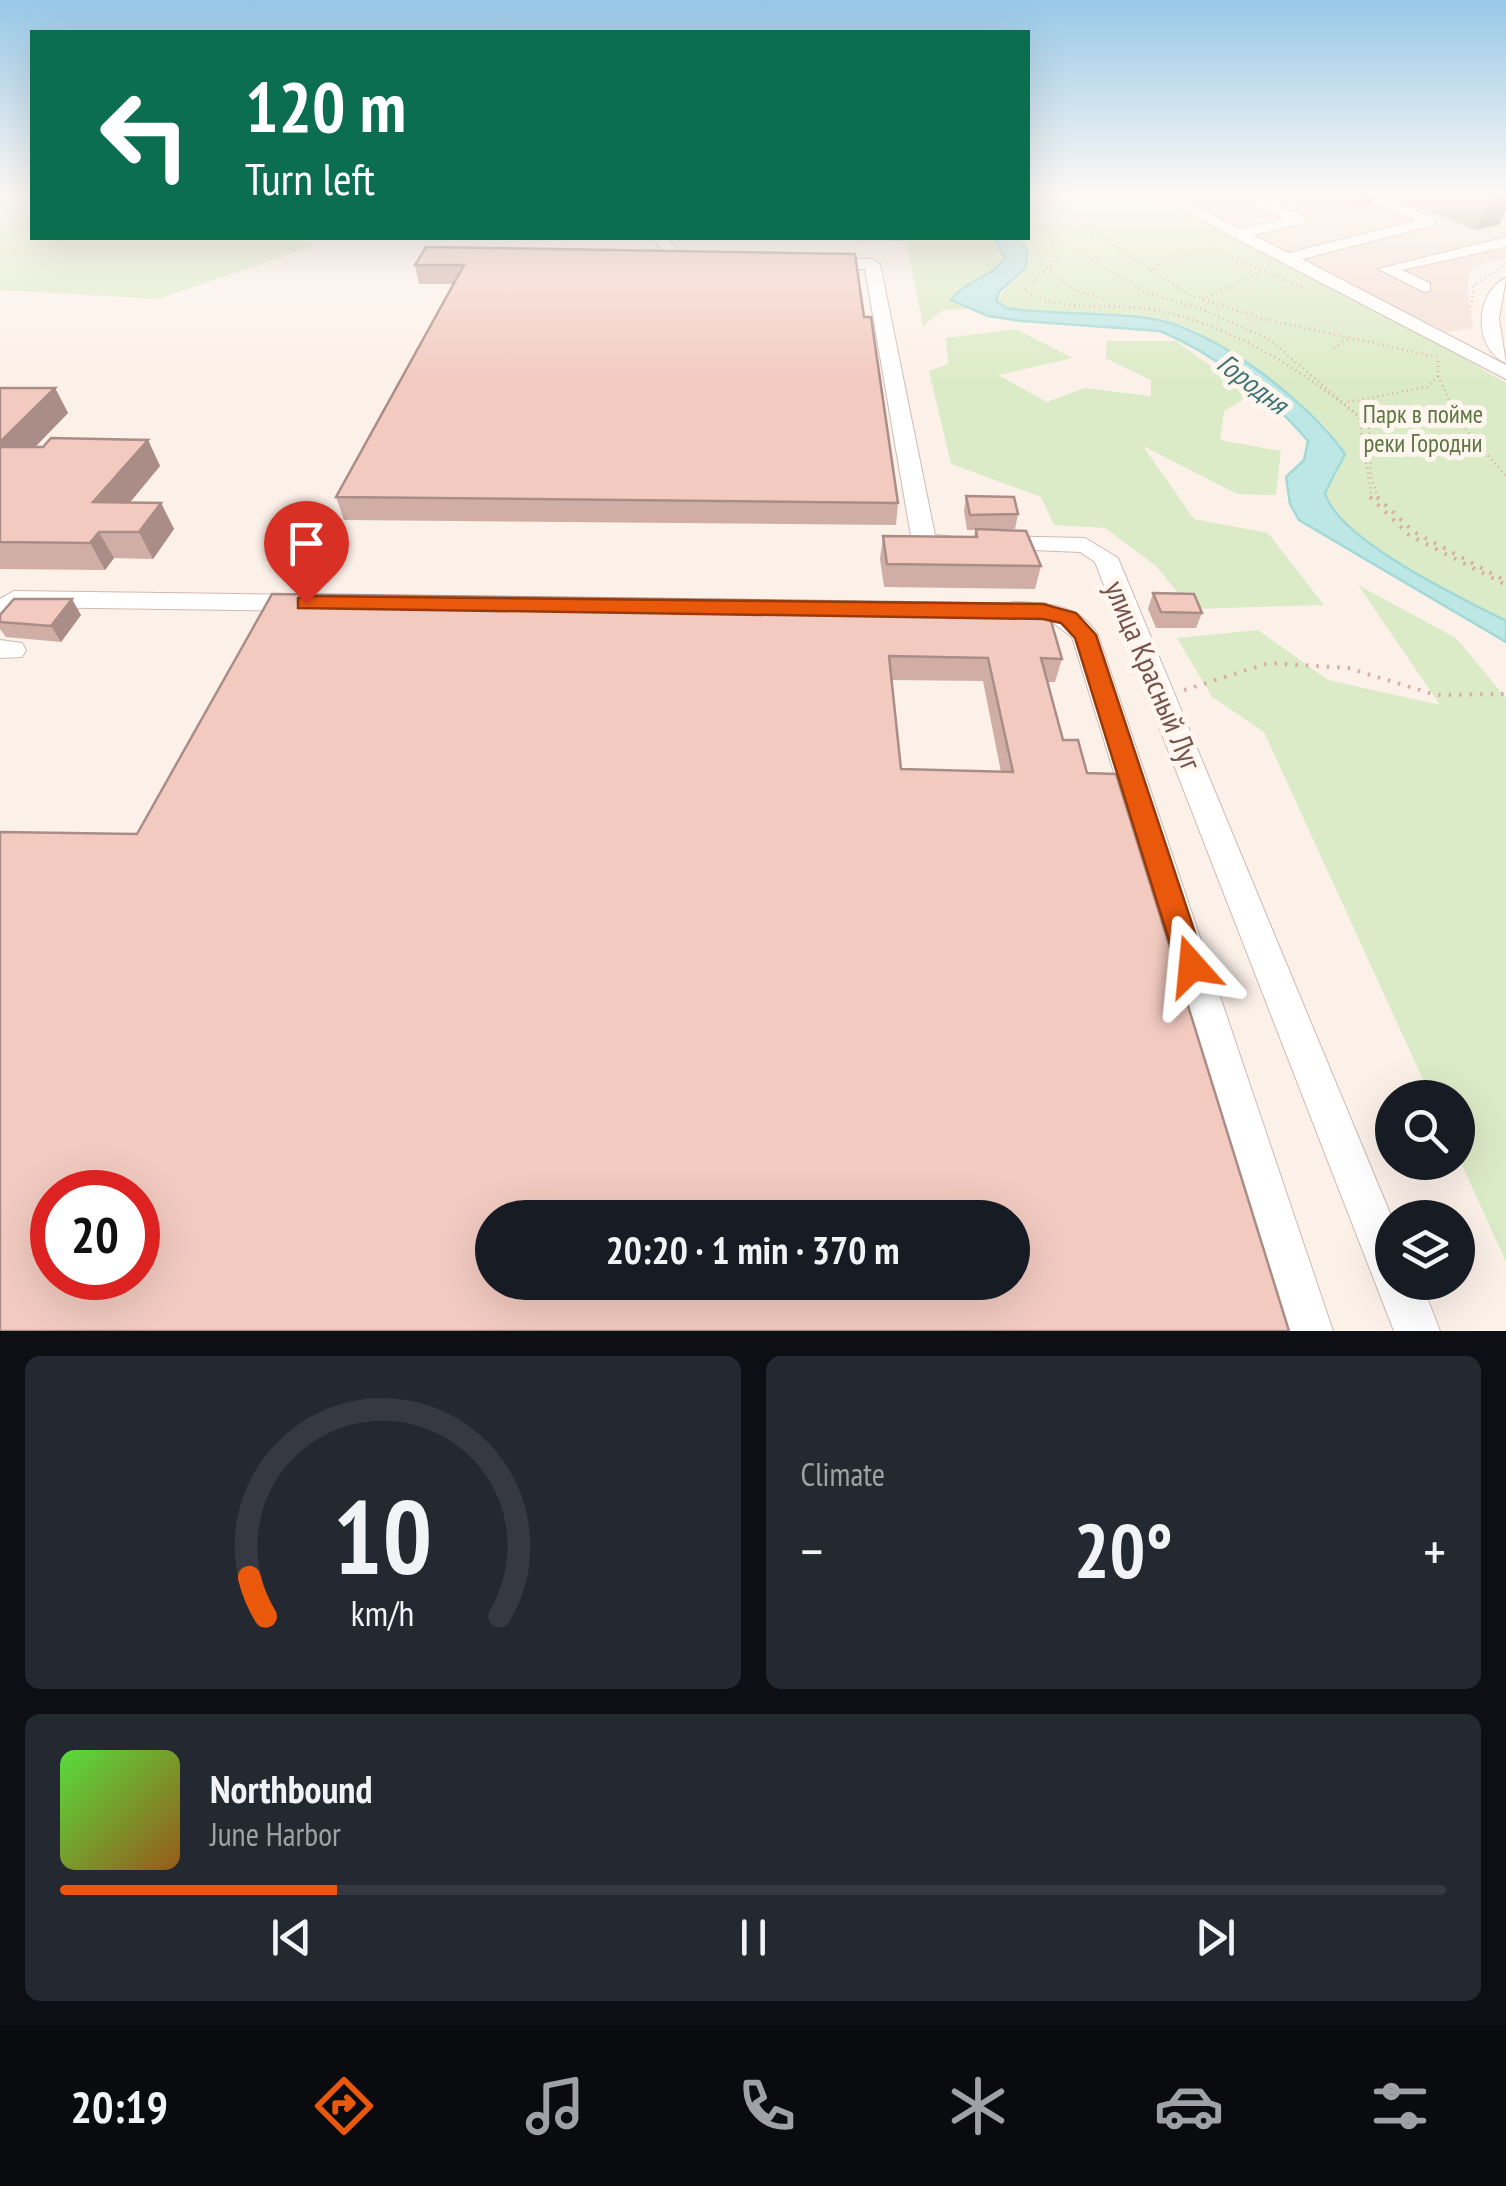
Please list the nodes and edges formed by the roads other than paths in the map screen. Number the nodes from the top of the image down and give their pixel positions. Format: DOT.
graph roads {
  1 [pos="674,256"];
  2 [pos="1279,256"];
  3 [pos="1307,256"];
  4 [pos="1443,256"];
  5 [pos="1289,261"];
  6 [pos="716,262"];
  7 [pos="794,263"];
  8 [pos="1506,283"];
  9 [pos="1424,287"];
  10 [pos="1506,357"];
  11 [pos="1506,374"];
  12 [pos="328,603"];
  13 [pos="5,605"];
  14 [pos="983,611"];
  15 [pos="1375,1227"];
  16 [pos="1405,1300"];
  17 [pos="1310,1331"];
  18 [pos="1417,1331"];
  1 -- 6 [label="street"];
  2 -- 5 [label="street"];
  3 -- 5 [label="street"];
  4 -- 9 [label="street"];
  5 -- 11 [label="street"];
  7 -- 15 [label="street, улица Красный Луг"];
  8 -- 10 [label="street"];
  12 -- 13 [label="street"];
  14 -- 17 [label="street"];
  16 -- 18 [label="street"];
}
